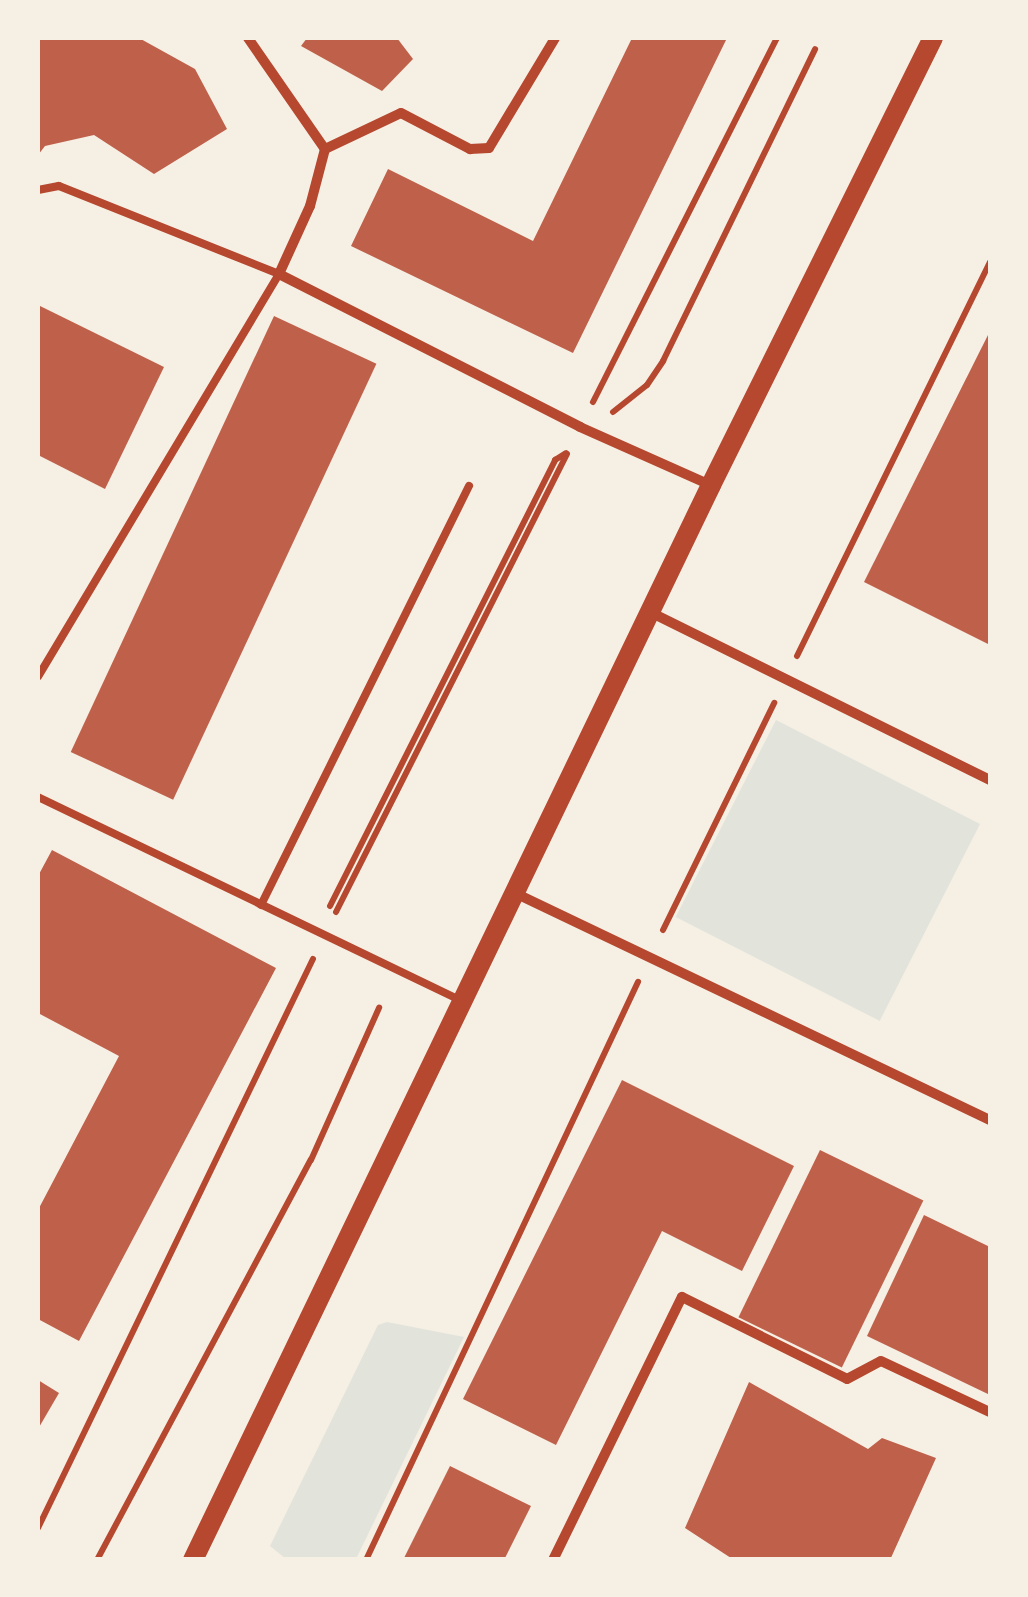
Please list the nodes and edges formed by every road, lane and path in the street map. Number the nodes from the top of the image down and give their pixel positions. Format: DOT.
graph roads {
  1 [pos="248,38"];
  2 [pos="556,38"];
  3 [pos="777,38"];
  4 [pos="933,38"];
  5 [pos="815,50"];
  6 [pos="325,149"];
  7 [pos="38,190"];
  8 [pos="990,262"];
  9 [pos="279,274"];
  10 [pos="586,429"];
  11 [pos="568,452"];
  12 [pos="711,485"];
  13 [pos="469,486"];
  14 [pos="652,613"];
  15 [pos="38,676"];
  16 [pos="786,679"];
  17 [pos="990,780"];
  18 [pos="38,797"];
  19 [pos="517,894"];
  20 [pos="262,904"];
  21 [pos="328,910"];
  22 [pos="324,936"];
  23 [pos="650,956"];
  24 [pos="463,1001"];
  25 [pos="379,1008"];
  26 [pos="990,1120"];
  27 [pos="990,1412"];
  28 [pos="38,1528"];
  29 [pos="97,1560"];
  30 [pos="193,1560"];
  31 [pos="366,1560"];
  32 [pos="553,1560"];
  1 -- 6 [label="street"];
  2 -- 6 [label="street"];
  3 -- 10 [label="path"];
  4 -- 12 [label="main road"];
  5 -- 10 [label="path"];
  6 -- 9 [label="street"];
  7 -- 9 [label="lane"];
  8 -- 16 [label="path"];
  9 -- 10 [label="street"];
  9 -- 15 [label="lane"];
  10 -- 11 [label="path"];
  10 -- 12 [label="street"];
  11 -- 21 [label="path"];
  11 -- 22 [label="path"];
  12 -- 14 [label="main road"];
  13 -- 20 [label="lane"];
  14 -- 16 [label="street"];
  14 -- 19 [label="main road"];
  16 -- 17 [label="street"];
  16 -- 23 [label="path"];
  18 -- 20 [label="lane"];
  19 -- 23 [label="street"];
  19 -- 24 [label="main road"];
  20 -- 22 [label="lane"];
  22 -- 24 [label="lane"];
  22 -- 28 [label="path"];
  23 -- 26 [label="street"];
  23 -- 31 [label="path"];
  24 -- 30 [label="main road"];
  25 -- 29 [label="path"];
  27 -- 32 [label="street"];
}
